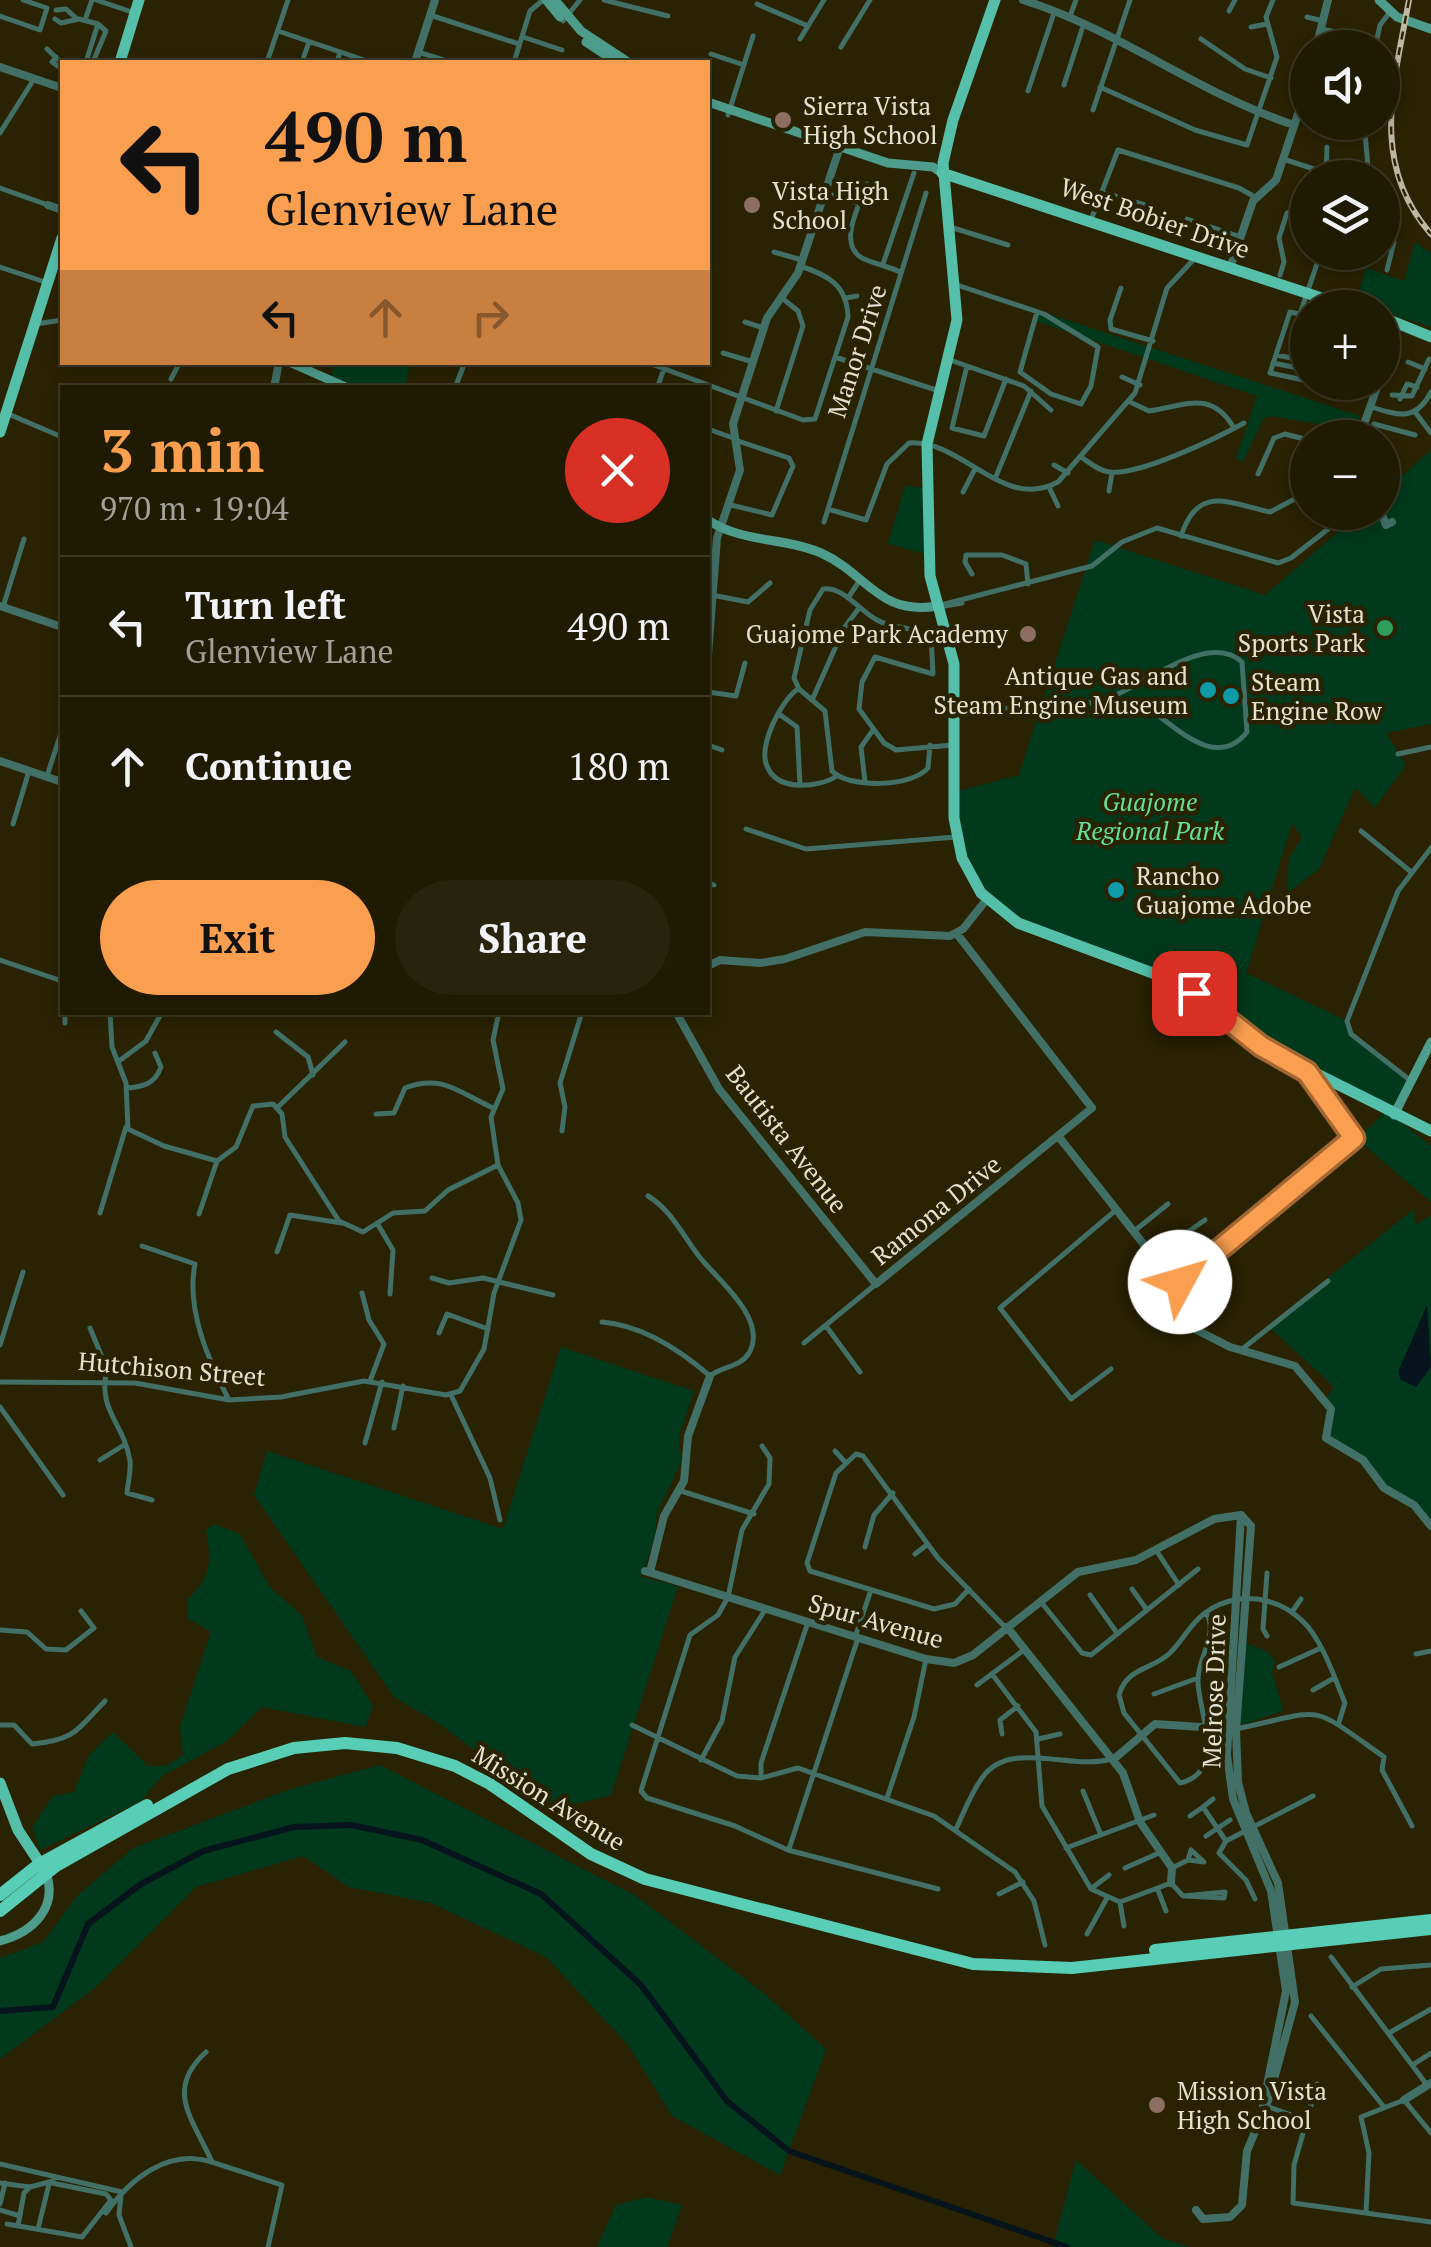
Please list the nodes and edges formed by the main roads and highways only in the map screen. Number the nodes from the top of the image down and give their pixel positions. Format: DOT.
graph roads {
  1 [pos="545,0"];
  2 [pos="555,0"];
  3 [pos="992,0"];
  4 [pos="1379,0"];
  5 [pos="137,7"];
  6 [pos="565,19"];
  7 [pos="1429,28"];
  8 [pos="978,34"];
  9 [pos="978,50"];
  10 [pos="121,60"];
  11 [pos="614,60"];
  12 [pos="625,60"];
  13 [pos="968,74"];
  14 [pos="710,106"];
  15 [pos="839,150"];
  16 [pos="942,173"];
  17 [pos="60,244"];
  18 [pos="1296,290"];
  19 [pos="1400,323"];
  20 [pos="1431,334"];
  21 [pos="295,365"];
  22 [pos="341,385"];
  23 [pos="0,432"];
  24 [pos="710,521"];
  25 [pos="938,606"];
  26 [pos="1431,1042"];
  27 [pos="1394,1116"];
  28 [pos="1431,1131"];
  29 [pos="1431,1140"];
  30 [pos="0,1783"];
  31 [pos="42,1868"];
  32 [pos="0,1895"];
  33 [pos="0,1911"];
  34 [pos="1431,1920"];
  35 [pos="1431,1930"];
  36 [pos="1283,1940"];
  37 [pos="0,1941"];
  1 -- 6 [label="main road"];
  2 -- 6 [label="main road"];
  3 -- 8 [label="main road"];
  3 -- 9 [label="main road"];
  4 -- 7 [label="main road"];
  5 -- 10 [label="main road"];
  6 -- 11 [label="main road"];
  6 -- 12 [label="main road"];
  8 -- 9 [label="main road"];
  8 -- 13 [label="main road"];
  9 -- 13 [label="main road"];
  13 -- 16 [label="main road"];
  14 -- 15 [label="main road"];
  15 -- 16 [label="main road"];
  15 -- 16 [label="main road"];
  16 -- 18 [label="main road, West Bobier Drive"];
  16 -- 25 [label="main road"];
  17 -- 23 [label="main road"];
  19 -- 20 [label="main road"];
  21 -- 22 [label="main road"];
  24 -- 25 [label="main road"];
  25 -- 27 [label="main road"];
  26 -- 27 [label="main road"];
  27 -- 28 [label="main road"];
  27 -- 29 [label="main road"];
  30 -- 31 [label="main road"];
  31 -- 32 [label="highway, Mission Avenue"];
  31 -- 33 [label="highway, Mission Avenue"];
  31 -- 36 [label="highway, Mission Avenue"];
  31 -- 37 [label="main road"];
  34 -- 36 [label="highway"];
  35 -- 36 [label="highway"];
}
